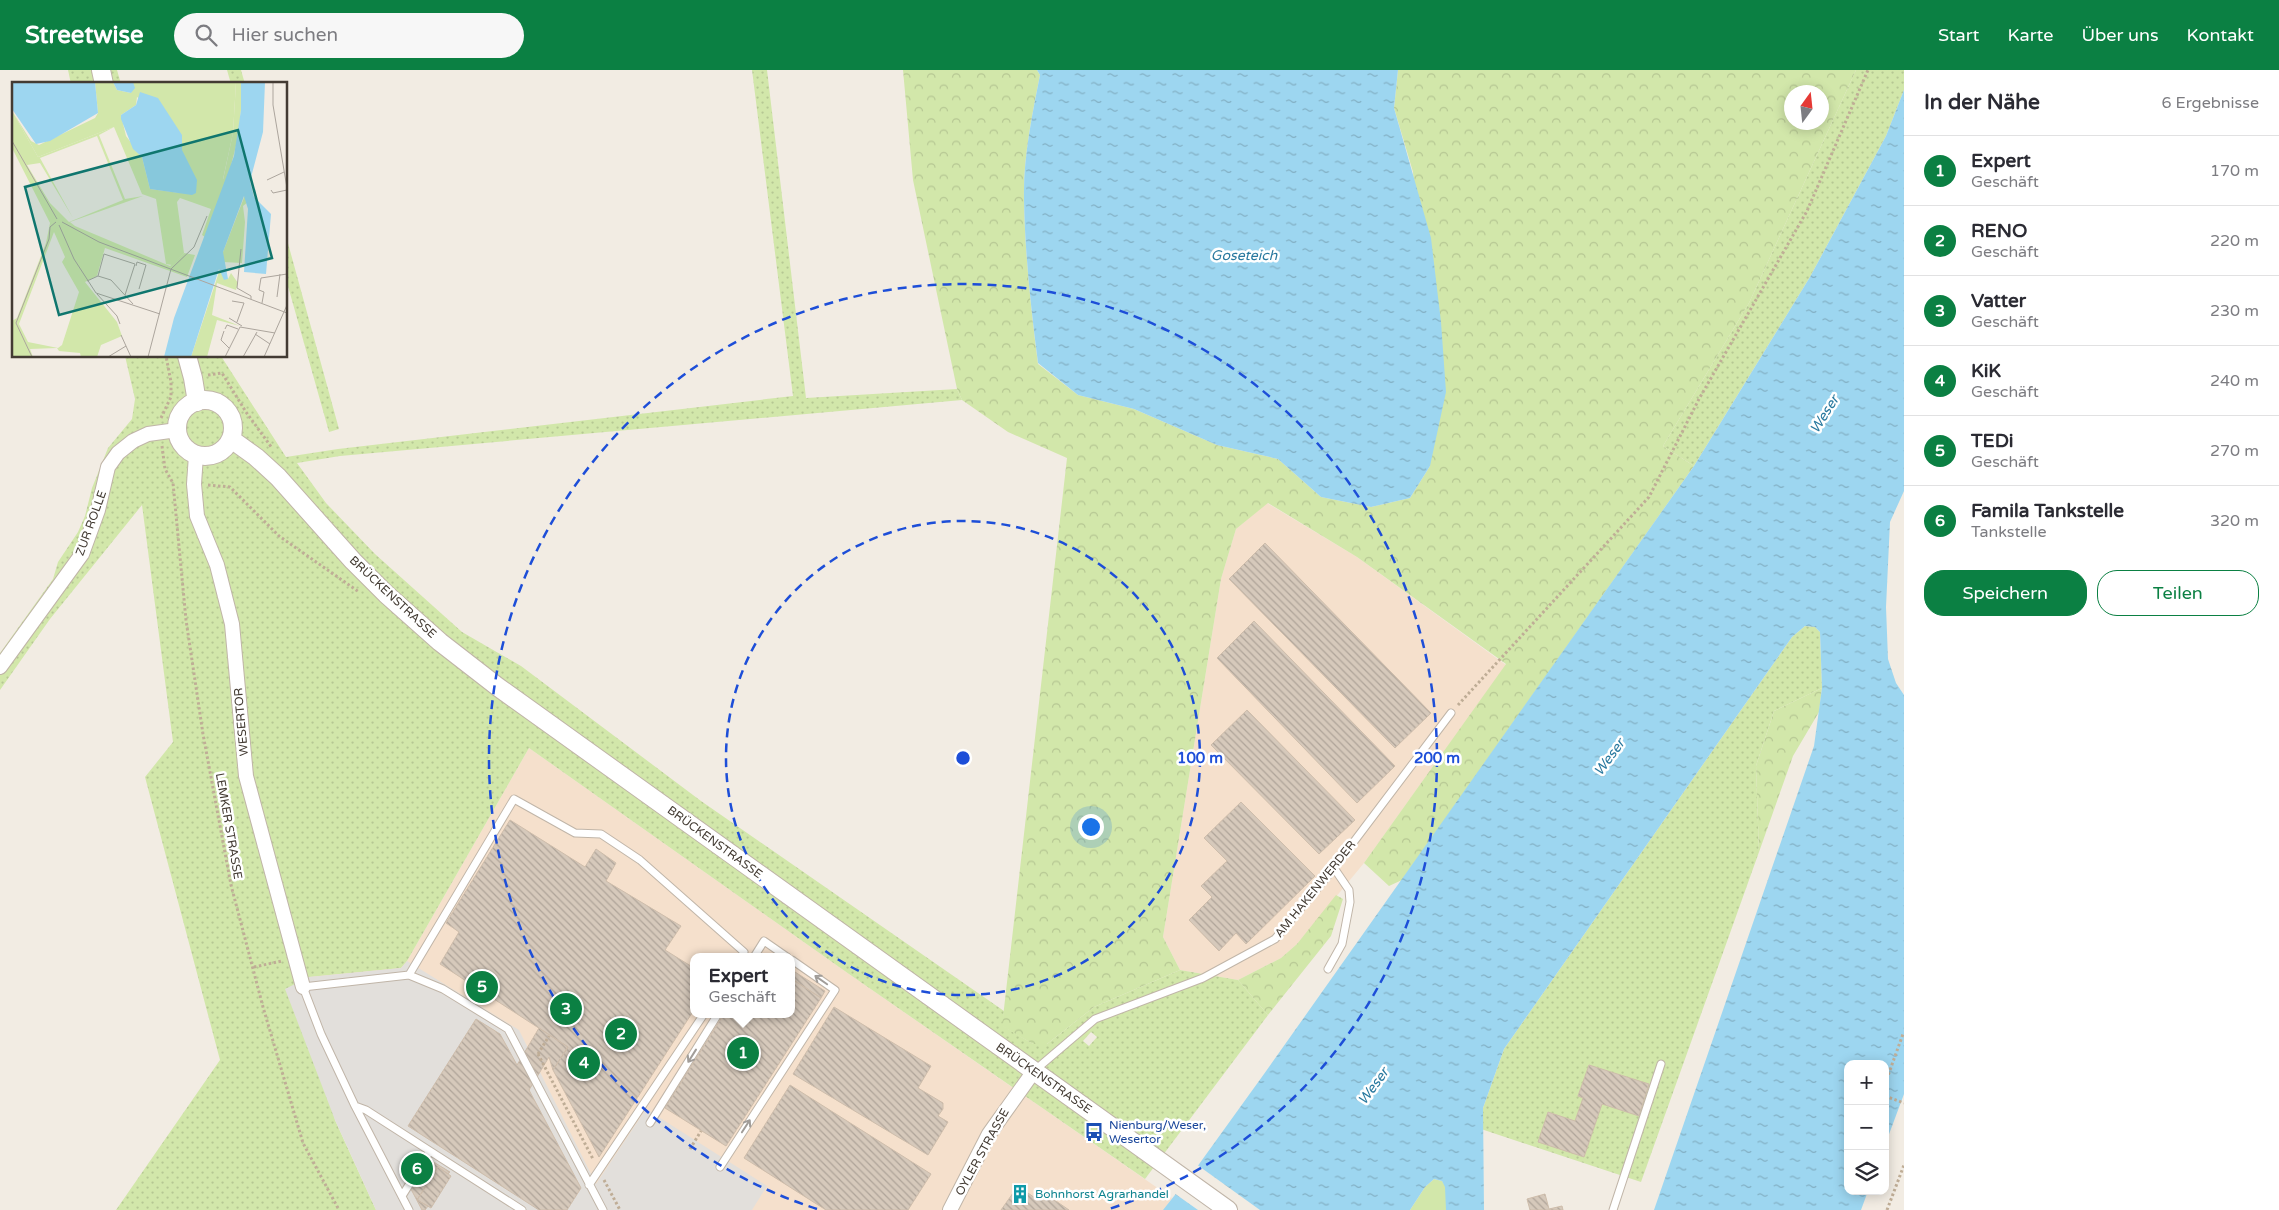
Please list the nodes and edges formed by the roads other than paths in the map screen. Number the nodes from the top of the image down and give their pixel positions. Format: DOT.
graph roads {
  1 [pos="188,358"];
  2 [pos="196,402"];
  3 [pos="169,430"];
  4 [pos="231,439"];
  5 [pos="196,455"];
  6 [pos="0,667"];
  7 [pos="1451,713"];
  8 [pos="1334,868"];
  9 [pos="743,953"];
  10 [pos="756,953"];
  11 [pos="781,953"];
  12 [pos="795,962"];
  13 [pos="1328,969"];
  14 [pos="409,975"];
  15 [pos="303,987"];
  16 [pos="701,1018"];
  17 [pos="716,1018"];
  18 [pos="1661,1064"];
  19 [pos="1034,1071"];
  20 [pos="355,1106"];
  21 [pos="650,1123"];
  22 [pos="430,1151"];
  23 [pos="720,1167"];
  24 [pos="589,1185"];
  25 [pos="402,1196"];
  26 [pos="409,1210"];
  27 [pos="522,1210"];
  28 [pos="603,1210"];
  29 [pos="950,1210"];
  30 [pos="1228,1210"];
  31 [pos="1613,1210"];
  1 -- 2 [label="street"];
  2 -- 3 [label="street"];
  2 -- 4 [label="street"];
  3 -- 5 [label="street"];
  3 -- 6 [label="street, ZUR ROLLE"];
  4 -- 5 [label="street"];
  4 -- 19 [label="street, BRÜCKENSTRASSE"];
  5 -- 15 [label="street, WESERTOR"];
  7 -- 8 [label="lane, AM HAKENWERDER"];
  8 -- 13 [label="lane"];
  8 -- 19 [label="lane, AM HAKENWERDER"];
  9 -- 14 [label="lane"];
  10 -- 11 [label="lane"];
  23 -- 12 [label="lane, one-way"];
  14 -- 15 [label="lane"];
  14 -- 24 [label="lane"];
  15 -- 20 [label="lane"];
  16 -- 24 [label="lane"];
  17 -- 21 [label="lane, one-way"];
  18 -- 31 [label="lane"];
  19 -- 29 [label="street, OYLER STRASSE"];
  19 -- 30 [label="street, BRÜCKENSTRASSE"];
  20 -- 22 [label="lane"];
  20 -- 25 [label="lane"];
  22 -- 25 [label="lane"];
  22 -- 27 [label="lane"];
  24 -- 28 [label="lane"];
  25 -- 26 [label="lane"];
}
